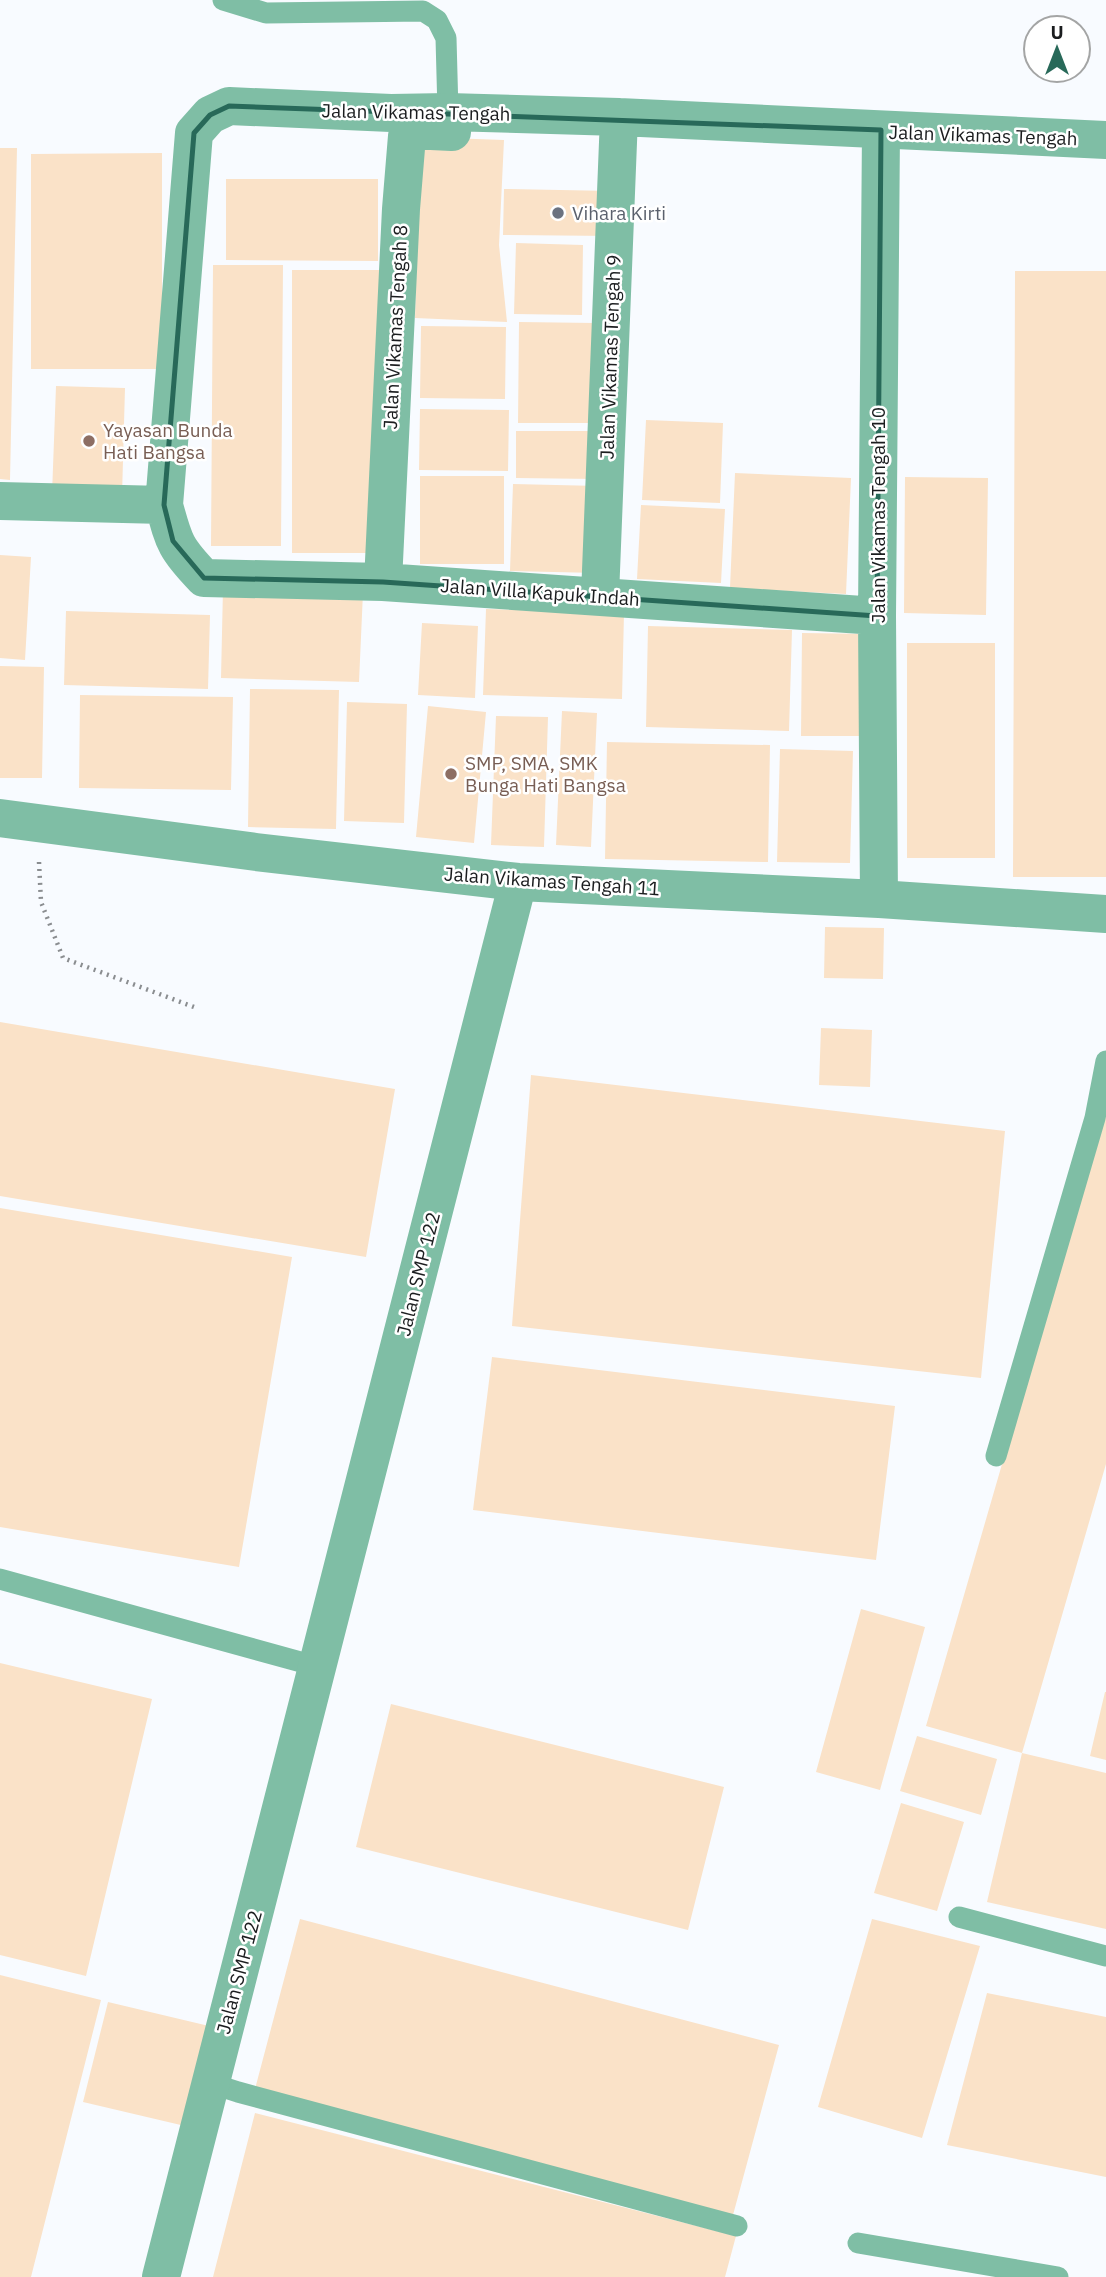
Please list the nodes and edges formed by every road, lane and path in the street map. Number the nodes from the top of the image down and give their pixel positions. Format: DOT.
graph roads {
  1 [pos="223,0"];
  2 [pos="619,117"];
  3 [pos="458,122"];
  4 [pos="881,130"];
  5 [pos="1106,140"];
  6 [pos="0,501"];
  7 [pos="164,505"];
  8 [pos="204,578"];
  9 [pos="383,582"];
  10 [pos="600,596"];
  11 [pos="877,616"];
  12 [pos="0,818"];
  13 [pos="37,823"];
  14 [pos="517,882"];
  15 [pos="879,899"];
  16 [pos="1106,914"];
  17 [pos="194,1007"];
  18 [pos="1106,1060"];
  19 [pos="996,1456"];
  20 [pos="0,1579"];
  21 [pos="319,1667"];
  22 [pos="959,1917"];
  23 [pos="1106,1956"];
  24 [pos="210,2082"];
  25 [pos="737,2226"];
  26 [pos="858,2243"];
  27 [pos="161,2277"];
  28 [pos="1058,2277"];
  1 -- 3 [label="lane"];
  2 -- 3 [label="street, Jalan Vikamas Tengah"];
  2 -- 4 [label="street, Jalan Vikamas Tengah"];
  2 -- 10 [label="street, Jalan Vikamas Tengah 9"];
  3 -- 7 [label="street, Jalan Vikamas Tengah"];
  3 -- 9 [label="street, Jalan Vikamas Tengah 8"];
  4 -- 5 [label="street, Jalan Vikamas Tengah"];
  4 -- 11 [label="street, Jalan Vikamas Tengah 10"];
  6 -- 7 [label="street"];
  7 -- 8 [label="street, Jalan Vikamas Tengah"];
  8 -- 9 [label="street, Jalan Villa Kapuk Indah"];
  9 -- 10 [label="street, Jalan Villa Kapuk Indah"];
  10 -- 11 [label="street, Jalan Villa Kapuk Indah"];
  11 -- 15 [label="street, Jalan Vikamas Tengah 10"];
  12 -- 13 [label="street, Jalan Vikamas Tengah 11"];
  13 -- 14 [label="street, Jalan Vikamas Tengah 11"];
  13 -- 17 [label="path"];
  14 -- 15 [label="street, Jalan Vikamas Tengah 11"];
  14 -- 21 [label="street, Jalan SMP 122"];
  15 -- 16 [label="street, Jalan Vikamas Tengah 11"];
  18 -- 19 [label="lane"];
  20 -- 21 [label="lane"];
  21 -- 24 [label="street, Jalan SMP 122"];
  22 -- 23 [label="lane"];
  24 -- 25 [label="lane"];
  24 -- 27 [label="street, Jalan SMP 122"];
  26 -- 28 [label="lane"];
}
